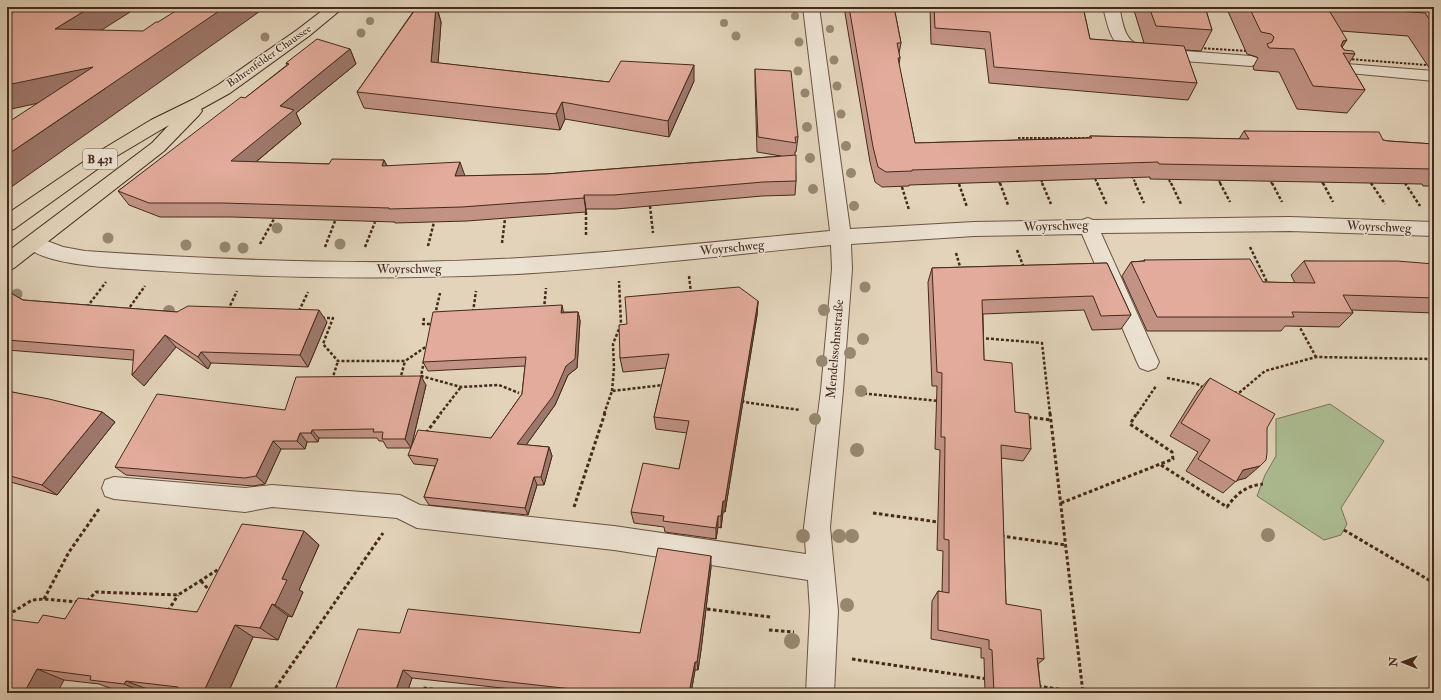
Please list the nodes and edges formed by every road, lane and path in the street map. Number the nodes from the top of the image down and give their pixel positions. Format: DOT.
graph roads {
  1 [pos="336,7"];
  2 [pos="811,7"];
  3 [pos="1111,7"];
  4 [pos="1200,48"];
  5 [pos="1248,56"];
  6 [pos="1338,63"];
  7 [pos="1430,70"];
  8 [pos="200,103"];
  9 [pos="1018,138"];
  10 [pos="1029,138"];
  11 [pos="1065,138"];
  12 [pos="1095,138"];
  13 [pos="1071,143"];
  14 [pos="1031,145"];
  15 [pos="1131,173"];
  16 [pos="1401,176"];
  17 [pos="1095,179"];
  18 [pos="1041,180"];
  19 [pos="1169,180"];
  20 [pos="1219,180"];
  21 [pos="999,182"];
  22 [pos="1271,182"];
  23 [pos="1322,182"];
  24 [pos="1371,183"];
  25 [pos="959,184"];
  26 [pos="902,187"];
  27 [pos="1282,203"];
  28 [pos="650,206"];
  29 [pos="1335,206"];
  30 [pos="1386,207"];
  31 [pos="1183,208"];
  32 [pos="1233,208"];
  33 [pos="1422,208"];
  34 [pos="1109,209"];
  35 [pos="1146,209"];
  36 [pos="1053,210"];
  37 [pos="1011,211"];
  38 [pos="586,212"];
  39 [pos="970,213"];
  40 [pos="911,216"];
  41 [pos="274,219"];
  42 [pos="505,219"];
  43 [pos="335,221"];
  44 [pos="375,222"];
  45 [pos="434,222"];
  46 [pos="7,224"];
  47 [pos="1088,225"];
  48 [pos="1434,229"];
  49 [pos="840,237"];
  50 [pos="586,239"];
  51 [pos="653,240"];
  52 [pos="1246,241"];
  53 [pos="34,243"];
  54 [pos="1015,244"];
  55 [pos="260,245"];
  56 [pos="954,247"];
  57 [pos="501,250"];
  58 [pos="427,252"];
  59 [pos="322,253"];
  60 [pos="363,253"];
  61 [pos="7,263"];
  62 [pos="1026,272"];
  63 [pos="619,274"];
  64 [pos="962,274"];
  65 [pos="689,275"];
  66 [pos="110,277"];
  67 [pos="149,280"];
  68 [pos="477,284"];
  69 [pos="240,285"];
  70 [pos="310,286"];
  71 [pos="442,286"];
  72 [pos="546,287"];
  73 [pos="1272,291"];
  74 [pos="692,298"];
  75 [pos="86,309"];
  76 [pos="126,312"];
  77 [pos="226,312"];
  78 [pos="472,315"];
  79 [pos="442,316"];
  80 [pos="544,316"];
  81 [pos="296,317"];
  82 [pos="434,317"];
  83 [pos="318,318"];
  84 [pos="424,318"];
  85 [pos="1295,319"];
  86 [pos="433,324"];
  87 [pos="431,331"];
  88 [pos="977,338"];
  89 [pos="429,339"];
  90 [pos="427,346"];
  91 [pos="1316,357"];
  92 [pos="1434,359"];
  93 [pos="338,361"];
  94 [pos="405,361"];
  95 [pos="1154,370"];
  96 [pos="666,385"];
  97 [pos="330,386"];
  98 [pos="398,386"];
  99 [pos="461,387"];
  100 [pos="1209,390"];
  101 [pos="612,391"];
  102 [pos="520,394"];
  103 [pos="876,395"];
  104 [pos="1227,395"];
  105 [pos="740,399"];
  106 [pos="945,402"];
  107 [pos="800,410"];
  108 [pos="1021,416"];
  109 [pos="1051,420"];
  110 [pos="424,436"];
  111 [pos="1161,465"];
  112 [pos="1263,484"];
  113 [pos="114,488"];
  114 [pos="1061,503"];
  115 [pos="400,507"];
  116 [pos="873,513"];
  117 [pos="938,522"];
  118 [pos="1344,530"];
  119 [pos="566,533"];
  120 [pos="995,535"];
  121 [pos="1066,545"];
  122 [pos="226,565"];
  123 [pos="820,569"];
  124 [pos="201,581"];
  125 [pos="1434,583"];
  126 [pos="178,595"];
  127 [pos="44,598"];
  128 [pos="215,598"];
  129 [pos="86,602"];
  130 [pos="89,609"];
  131 [pos="707,609"];
  132 [pos="164,617"];
  133 [pos="770,617"];
  134 [pos="7,623"];
  135 [pos="868,662"];
  136 [pos="991,679"];
  137 [pos="1037,686"];
  138 [pos="272,693"];
  139 [pos="421,693"];
  140 [pos="466,693"];
  141 [pos="820,693"];
  142 [pos="1083,693"];
  1 -- 8 [label="main road, Bahrenfelder Chaussee / B 431"];
  2 -- 49 [label="street, Mendelssohnstraße"];
  3 -- 5 [label="street"];
  4 -- 5 [label="path, bridge"];
  6 -- 7 [label="street"];
  6 -- 7 [label="path, bridge"];
  8 -- 46 [label="main road, Bahrenfelder Chaussee / B 431"];
  8 -- 53 [label="main road, Bahrenfelder Chaussee / B 431"];
  9 -- 10 [label="path"];
  10 -- 11 [label="path"];
  10 -- 14 [label="path"];
  11 -- 12 [label="path"];
  11 -- 13 [label="path"];
  15 -- 35 [label="path"];
  16 -- 33 [label="path"];
  17 -- 34 [label="path"];
  18 -- 36 [label="path"];
  19 -- 31 [label="path"];
  20 -- 32 [label="path"];
  21 -- 37 [label="path"];
  22 -- 27 [label="path"];
  23 -- 29 [label="path"];
  24 -- 30 [label="path"];
  25 -- 39 [label="path"];
  26 -- 40 [label="path"];
  28 -- 51 [label="path"];
  38 -- 50 [label="path"];
  41 -- 55 [label="path"];
  42 -- 57 [label="path"];
  43 -- 59 [label="path"];
  44 -- 60 [label="path"];
  45 -- 58 [label="path"];
  47 -- 48 [label="street, Woyrschweg"];
  47 -- 49 [label="street, Woyrschweg"];
  47 -- 95 [label="street"];
  49 -- 53 [label="street, Woyrschweg"];
  49 -- 123 [label="street, Mendelssohnstraße"];
  52 -- 73 [label="path"];
  53 -- 61 [label="main road, Bahrenfelder Chaussee / B 431"];
  54 -- 62 [label="path"];
  56 -- 64 [label="path"];
  63 -- 101 [label="path"];
  65 -- 74 [label="path"];
  66 -- 75 [label="path"];
  67 -- 76 [label="path"];
  68 -- 78 [label="path"];
  69 -- 77 [label="path"];
  70 -- 81 [label="path"];
  71 -- 82 [label="path"];
  72 -- 80 [label="path"];
  79 -- 82 [label="path"];
  82 -- 86 [label="path"];
  83 -- 93 [label="path"];
  84 -- 86 [label="path"];
  85 -- 91 [label="path"];
  86 -- 87 [label="path"];
  88 -- 109 [label="path"];
  89 -- 90 [label="path"];
  90 -- 94 [label="path"];
  90 -- 99 [label="path"];
  91 -- 92 [label="path"];
  91 -- 104 [label="path"];
  93 -- 94 [label="path"];
  93 -- 97 [label="path"];
  94 -- 98 [label="path"];
  95 -- 100 [label="path"];
  95 -- 111 [label="path"];
  96 -- 101 [label="path"];
  99 -- 102 [label="path"];
  99 -- 110 [label="path"];
  101 -- 119 [label="path"];
  103 -- 106 [label="path"];
  105 -- 107 [label="path"];
  108 -- 109 [label="path"];
  109 -- 114 [label="path"];
  111 -- 112 [label="path"];
  111 -- 114 [label="path"];
  113 -- 115 [label="street"];
  113 -- 127 [label="path"];
  114 -- 121 [label="path"];
  115 -- 119 [label="street"];
  115 -- 138 [label="path"];
  116 -- 117 [label="path"];
  118 -- 125 [label="path"];
  119 -- 123 [label="street"];
  120 -- 121 [label="path"];
  121 -- 142 [label="path"];
  122 -- 124 [label="path"];
  123 -- 141 [label="street, Mendelssohnstraße"];
  124 -- 126 [label="path"];
  124 -- 128 [label="path"];
  126 -- 129 [label="path"];
  126 -- 132 [label="path"];
  127 -- 129 [label="path"];
  127 -- 134 [label="path"];
  129 -- 130 [label="path"];
  131 -- 133 [label="path"];
  135 -- 136 [label="path"];
  137 -- 142 [label="path"];
  139 -- 140 [label="path"];
}
